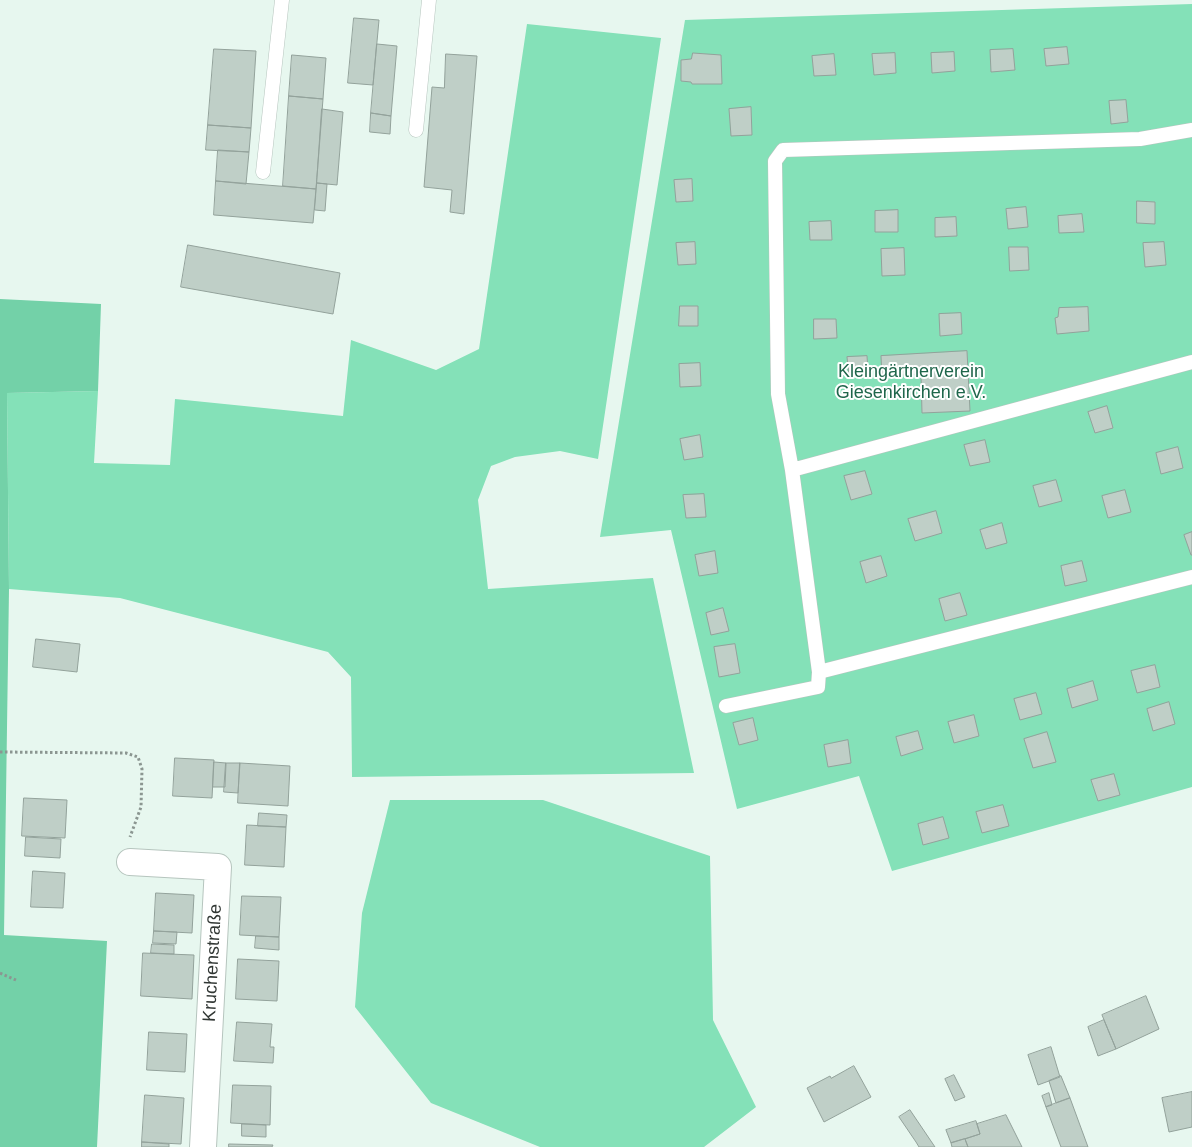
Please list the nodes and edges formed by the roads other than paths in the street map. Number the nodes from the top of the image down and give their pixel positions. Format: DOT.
graph roads {
  1 [pos="282,0"];
  2 [pos="429,0"];
  3 [pos="416,130"];
  4 [pos="1192,130"];
  5 [pos="263,172"];
  6 [pos="1192,362"];
  7 [pos="792,470"];
  8 [pos="1192,577"];
  9 [pos="819,672"];
  10 [pos="726,706"];
  11 [pos="130,862"];
  12 [pos="204,1147"];
  1 -- 5 [label="lane"];
  2 -- 3 [label="lane"];
  4 -- 7 [label="lane"];
  6 -- 7 [label="lane"];
  7 -- 9 [label="lane"];
  8 -- 9 [label="lane"];
  9 -- 10 [label="lane"];
  11 -- 12 [label="street, Kruchenstraße"];
}
